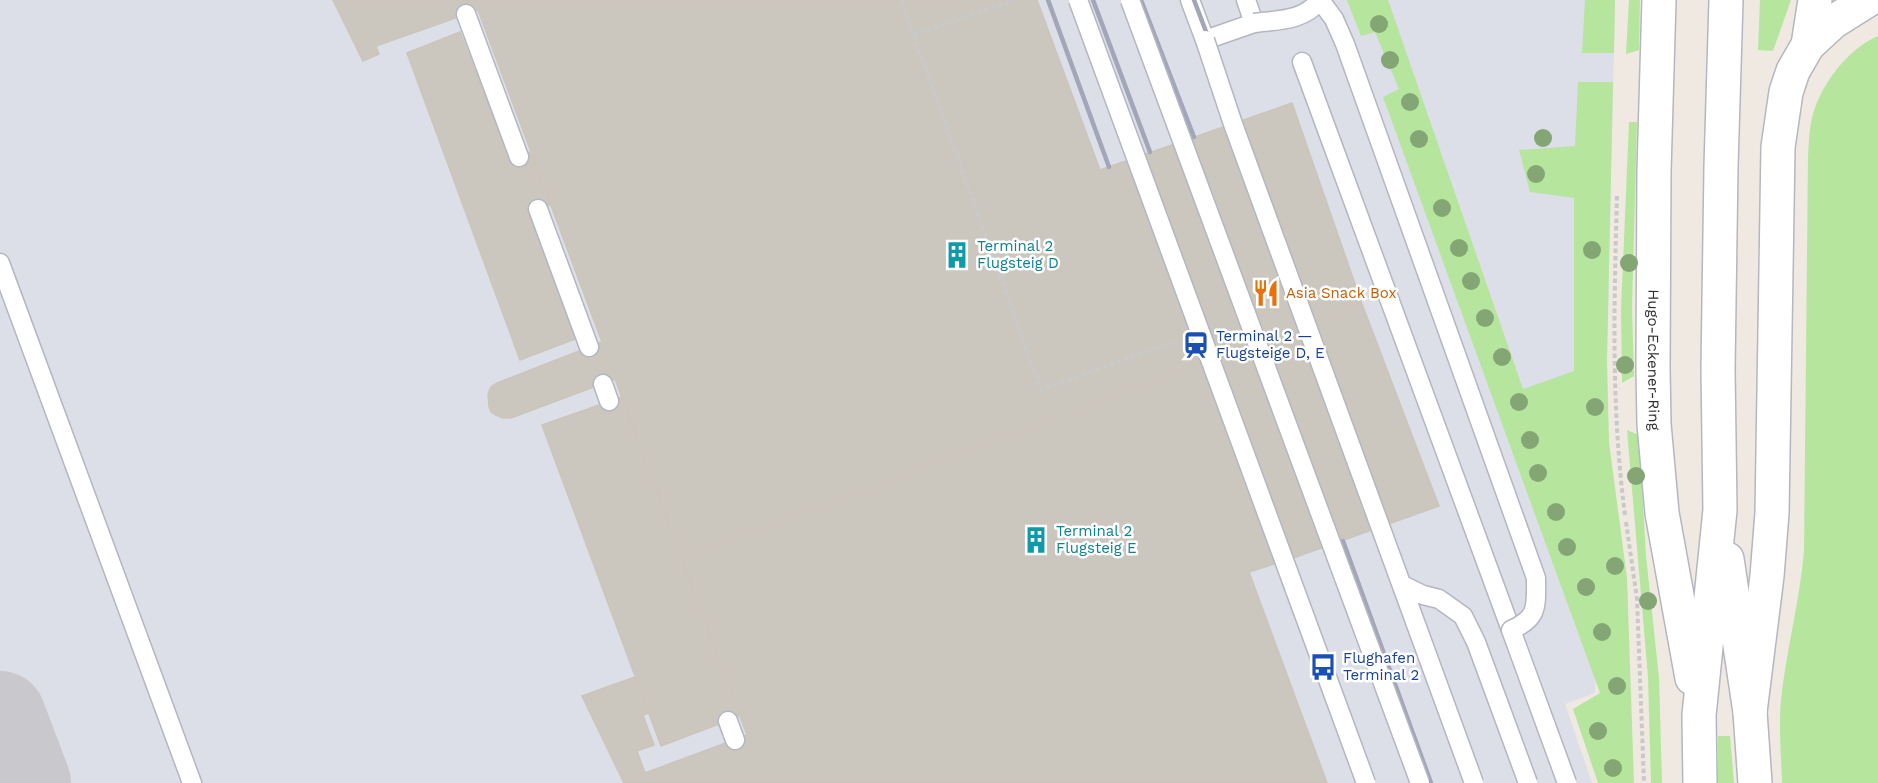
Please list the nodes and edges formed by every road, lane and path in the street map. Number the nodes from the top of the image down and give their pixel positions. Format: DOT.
graph roads {
  1 [pos="901,0"];
  2 [pos="1015,0"];
  3 [pos="1078,0"];
  4 [pos="1130,0"];
  5 [pos="1190,0"];
  6 [pos="1246,0"];
  7 [pos="1320,0"];
  8 [pos="1659,0"];
  9 [pos="1726,0"];
  10 [pos="1815,0"];
  11 [pos="1868,0"];
  12 [pos="466,14"];
  13 [pos="1254,22"];
  14 [pos="913,35"];
  15 [pos="1205,40"];
  16 [pos="1808,45"];
  17 [pos="1302,62"];
  18 [pos="519,157"];
  19 [pos="538,209"];
  20 [pos="0,263"];
  21 [pos="1200,332"];
  22 [pos="589,347"];
  23 [pos="1720,510"];
  24 [pos="1402,585"];
  25 [pos="1511,630"];
  26 [pos="1750,712"];
  27 [pos="1699,715"];
  28 [pos="728,721"];
  29 [pos="735,740"];
  30 [pos="192,783"];
  31 [pos="1366,783"];
  32 [pos="1420,783"];
  33 [pos="1474,783"];
  34 [pos="1528,783"];
  35 [pos="1567,783"];
  36 [pos="1700,783"];
  37 [pos="1755,783"];
  1 -- 14 [label="path"];
  2 -- 14 [label="path"];
  3 -- 21 [label="lane, bridge"];
  4 -- 32 [label="lane, bridge"];
  5 -- 15 [label="lane"];
  6 -- 13 [label="lane"];
  7 -- 13 [label="lane, bridge"];
  7 -- 25 [label="lane, bridge"];
  8 -- 27 [label="street, Hugo-Eckener-Ring"];
  9 -- 23 [label="street, Hugo-Eckener-Ring"];
  10 -- 16 [label="street"];
  11 -- 16 [label="street"];
  12 -- 18 [label="lane"];
  13 -- 15 [label="lane"];
  14 -- 21 [label="path"];
  15 -- 24 [label="lane, bridge"];
  16 -- 26 [label="street, Hugo-Eckener-Ring"];
  17 -- 25 [label="lane"];
  19 -- 22 [label="lane"];
  20 -- 30 [label="lane"];
  21 -- 31 [label="lane, bridge"];
  23 -- 26 [label="street, Hugo-Eckener-Ring"];
  23 -- 27 [label="street, Hugo-Eckener-Ring"];
  24 -- 33 [label="lane, bridge"];
  24 -- 34 [label="lane, bridge"];
  25 -- 35 [label="lane, bridge"];
  26 -- 37 [label="street, Hugo-Eckener-Ring"];
  27 -- 36 [label="street, Hugo-Eckener-Ring"];
  28 -- 29 [label="lane"];
}
